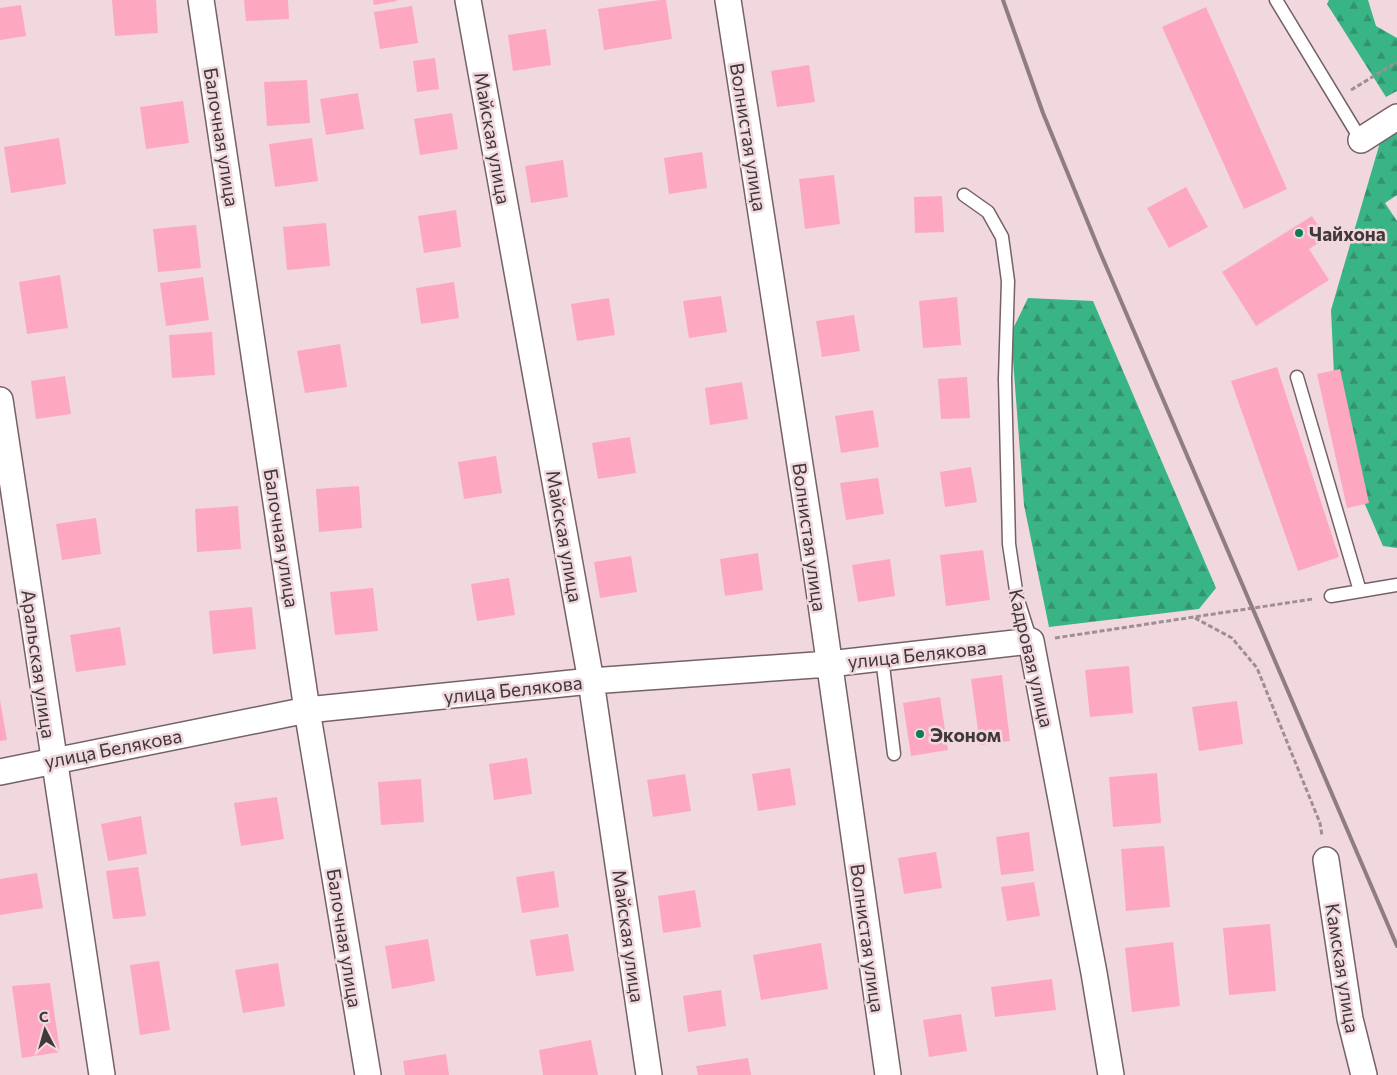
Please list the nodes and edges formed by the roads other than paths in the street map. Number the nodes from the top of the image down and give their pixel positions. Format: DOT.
graph roads {
  1 [pos="201,0"];
  2 [pos="468,0"];
  3 [pos="728,0"];
  4 [pos="1276,0"];
  5 [pos="1397,117"];
  6 [pos="1361,140"];
  7 [pos="964,195"];
  8 [pos="1297,377"];
  9 [pos="0,400"];
  10 [pos="1397,585"];
  11 [pos="1360,591"];
  12 [pos="1331,596"];
  13 [pos="1031,641"];
  14 [pos="882,658"];
  15 [pos="829,664"];
  16 [pos="591,681"];
  17 [pos="307,710"];
  18 [pos="894,754"];
  19 [pos="53,760"];
  20 [pos="0,772"];
  21 [pos="1326,860"];
  22 [pos="102,1075"];
  23 [pos="368,1075"];
  24 [pos="649,1075"];
  25 [pos="888,1075"];
  26 [pos="1111,1075"];
  27 [pos="1364,1075"];
  1 -- 17 [label="street, Балочная улица"];
  2 -- 16 [label="street, Майская улица"];
  3 -- 15 [label="street, Волнистая улица"];
  4 -- 6 [label="lane"];
  5 -- 6 [label="street"];
  7 -- 13 [label="lane, Кадровая улица"];
  8 -- 11 [label="lane"];
  9 -- 19 [label="street, Аральская улица"];
  10 -- 11 [label="lane"];
  11 -- 12 [label="lane"];
  13 -- 14 [label="street, улица Белякова"];
  13 -- 26 [label="street, Кадровая улица"];
  14 -- 15 [label="street, улица Белякова"];
  14 -- 18 [label="lane"];
  15 -- 16 [label="street, улица Белякова"];
  15 -- 25 [label="street, Волнистая улица"];
  16 -- 17 [label="street, улица Белякова"];
  16 -- 24 [label="street, Майская улица"];
  17 -- 19 [label="street, улица Белякова"];
  17 -- 23 [label="street, Балочная улица"];
  19 -- 20 [label="street, улица Белякова"];
  19 -- 22 [label="street, Аральская улица"];
  21 -- 27 [label="street, Камская улица"];
}
